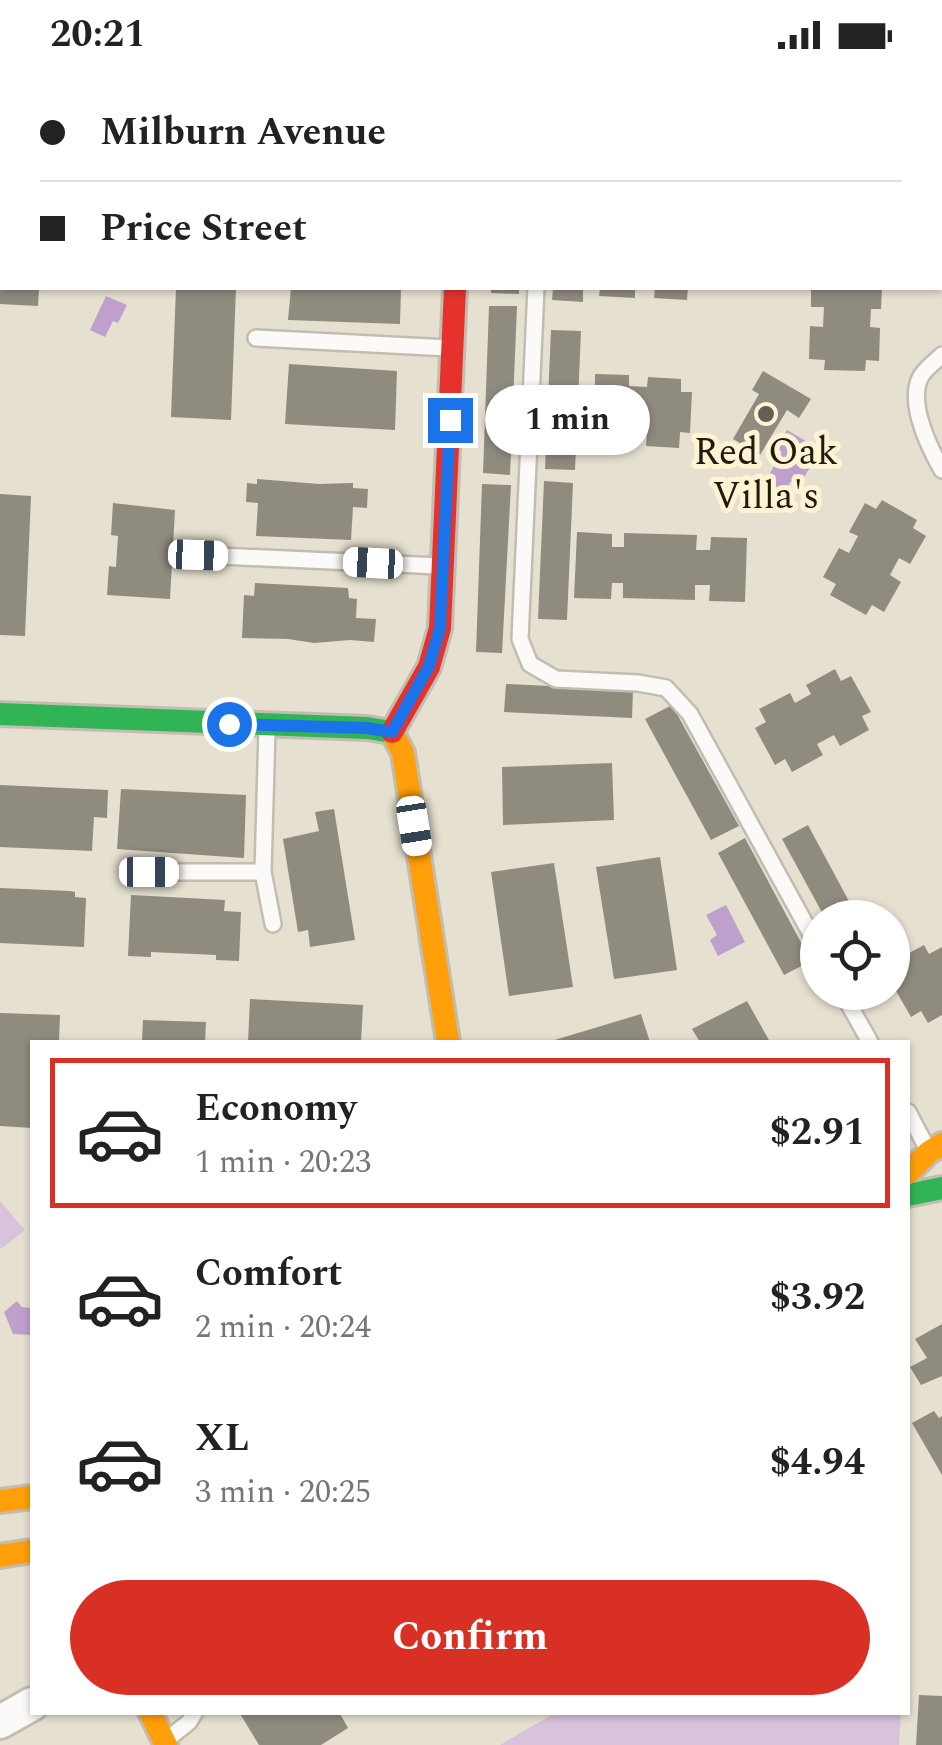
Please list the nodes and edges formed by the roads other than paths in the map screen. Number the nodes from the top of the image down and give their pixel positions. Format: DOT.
graph roads {
  1 [pos="455,290"];
  2 [pos="536,290"];
  3 [pos="256,338"];
  4 [pos="454,348"];
  5 [pos="942,355"];
  6 [pos="942,470"];
  7 [pos="198,555"];
  8 [pos="443,566"];
  9 [pos="0,714"];
  10 [pos="267,725"];
  11 [pos="392,732"];
  12 [pos="149,872"];
  13 [pos="263,872"];
  14 [pos="800,914"];
  15 [pos="272,924"];
  16 [pos="852,1010"];
  17 [pos="448,1040"];
  18 [pos="869,1040"];
  19 [pos="910,1115"];
  20 [pos="935,1148"];
  21 [pos="910,1171"];
  22 [pos="942,1188"];
  23 [pos="910,1195"];
  24 [pos="30,1498"];
  25 [pos="1,1502"];
  26 [pos="30,1551"];
  27 [pos="0,1556"];
  28 [pos="30,1705"];
  29 [pos="151,1715"];
  30 [pos="193,1715"];
  31 [pos="0,1722"];
  32 [pos="165,1743"];
  1 -- 4 [label="street"];
  2 -- 14 [label="lane"];
  3 -- 4 [label="lane"];
  4 -- 8 [label="street"];
  5 -- 6 [label="lane"];
  7 -- 8 [label="lane"];
  8 -- 11 [label="street"];
  9 -- 10 [label="street"];
  10 -- 11 [label="street"];
  10 -- 13 [label="lane"];
  11 -- 17 [label="street"];
  12 -- 13 [label="lane"];
  13 -- 15 [label="lane"];
  16 -- 18 [label="lane"];
  19 -- 20 [label="lane"];
  20 -- 21 [label="street"];
  22 -- 23 [label="street"];
  24 -- 25 [label="street"];
  26 -- 27 [label="street"];
  28 -- 31 [label="street"];
  29 -- 32 [label="street"];
  30 -- 32 [label="lane"];
}
